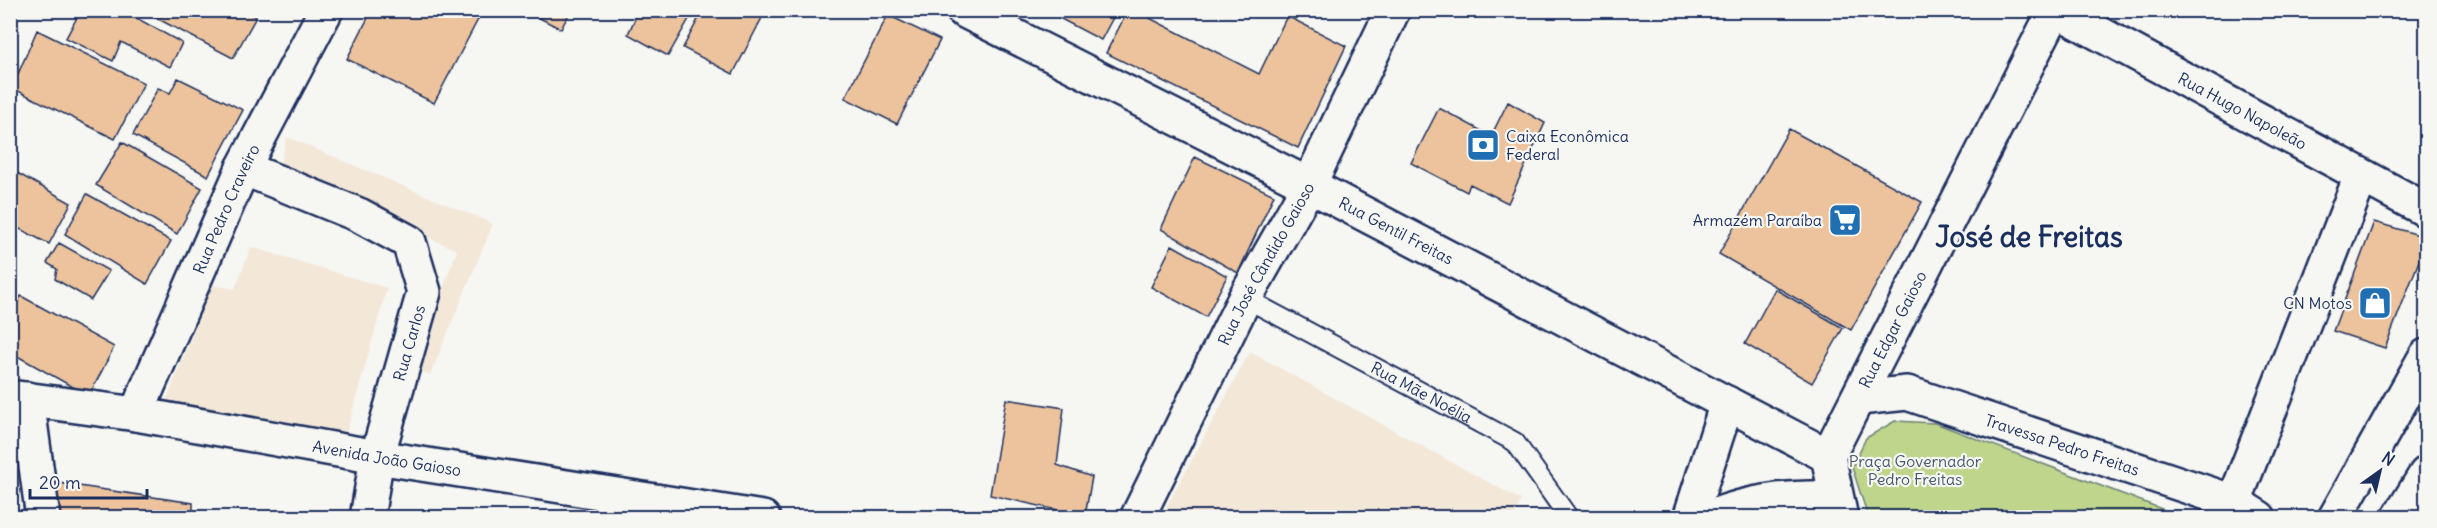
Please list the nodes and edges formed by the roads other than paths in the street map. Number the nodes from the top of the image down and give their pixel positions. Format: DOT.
graph roads {
  1 [pos="326,10"];
  2 [pos="963,10"];
  3 [pos="1393,10"];
  4 [pos="2056,10"];
  5 [pos="243,168"];
  6 [pos="2361,176"];
  7 [pos="1309,185"];
  8 [pos="2427,210"];
  9 [pos="1245,298"];
  10 [pos="2427,356"];
  11 [pos="19,398"];
  12 [pos="1860,398"];
  13 [pos="1727,403"];
  14 [pos="136,414"];
  15 [pos="1828,456"];
  16 [pos="377,457"];
  17 [pos="2427,474"];
  18 [pos="1839,508"];
  19 [pos="2247,510"];
  20 [pos="43,518"];
  21 [pos="367,518"];
  22 [pos="763,518"];
  23 [pos="1137,518"];
  24 [pos="1569,518"];
  25 [pos="1690,518"];
  26 [pos="1708,518"];
  27 [pos="2335,518"];
  28 [pos="2399,518"];
  1 -- 5 [label="street, Rua Pedro Craveiro"];
  2 -- 7 [label="street, Rua Gentil Freitas"];
  3 -- 7 [label="street, Rua José Cândido Gaioso"];
  4 -- 6 [label="street, Rua Hugo Napoleão"];
  4 -- 12 [label="street, Rua Edgar Gaioso"];
  5 -- 14 [label="street, Rua Pedro Craveiro"];
  5 -- 16 [label="street, Rua Carlos"];
  6 -- 8 [label="street, Rua Hugo Napoleão"];
  6 -- 19 [label="street"];
  7 -- 9 [label="street, Rua José Cândido Gaioso"];
  7 -- 13 [label="street, Rua Gentil Freitas"];
  9 -- 23 [label="street, Rua José Cândido Gaioso"];
  9 -- 24 [label="lane, Rua Mãe Noélia"];
  10 -- 27 [label="street"];
  11 -- 14 [label="street, Avenida João Gaioso"];
  11 -- 20 [label="street"];
  12 -- 15 [label="street, Rua Edgar Gaioso"];
  12 -- 19 [label="street, Travessa Pedro Freitas"];
  13 -- 15 [label="street, Rua Gentil Freitas"];
  13 -- 25 [label="street"];
  14 -- 16 [label="street, Avenida João Gaioso"];
  15 -- 18 [label="street"];
  16 -- 21 [label="street, Rua Carlos"];
  16 -- 22 [label="street, Avenida João Gaioso"];
  17 -- 28 [label="street"];
  18 -- 26 [label="street"];
}
